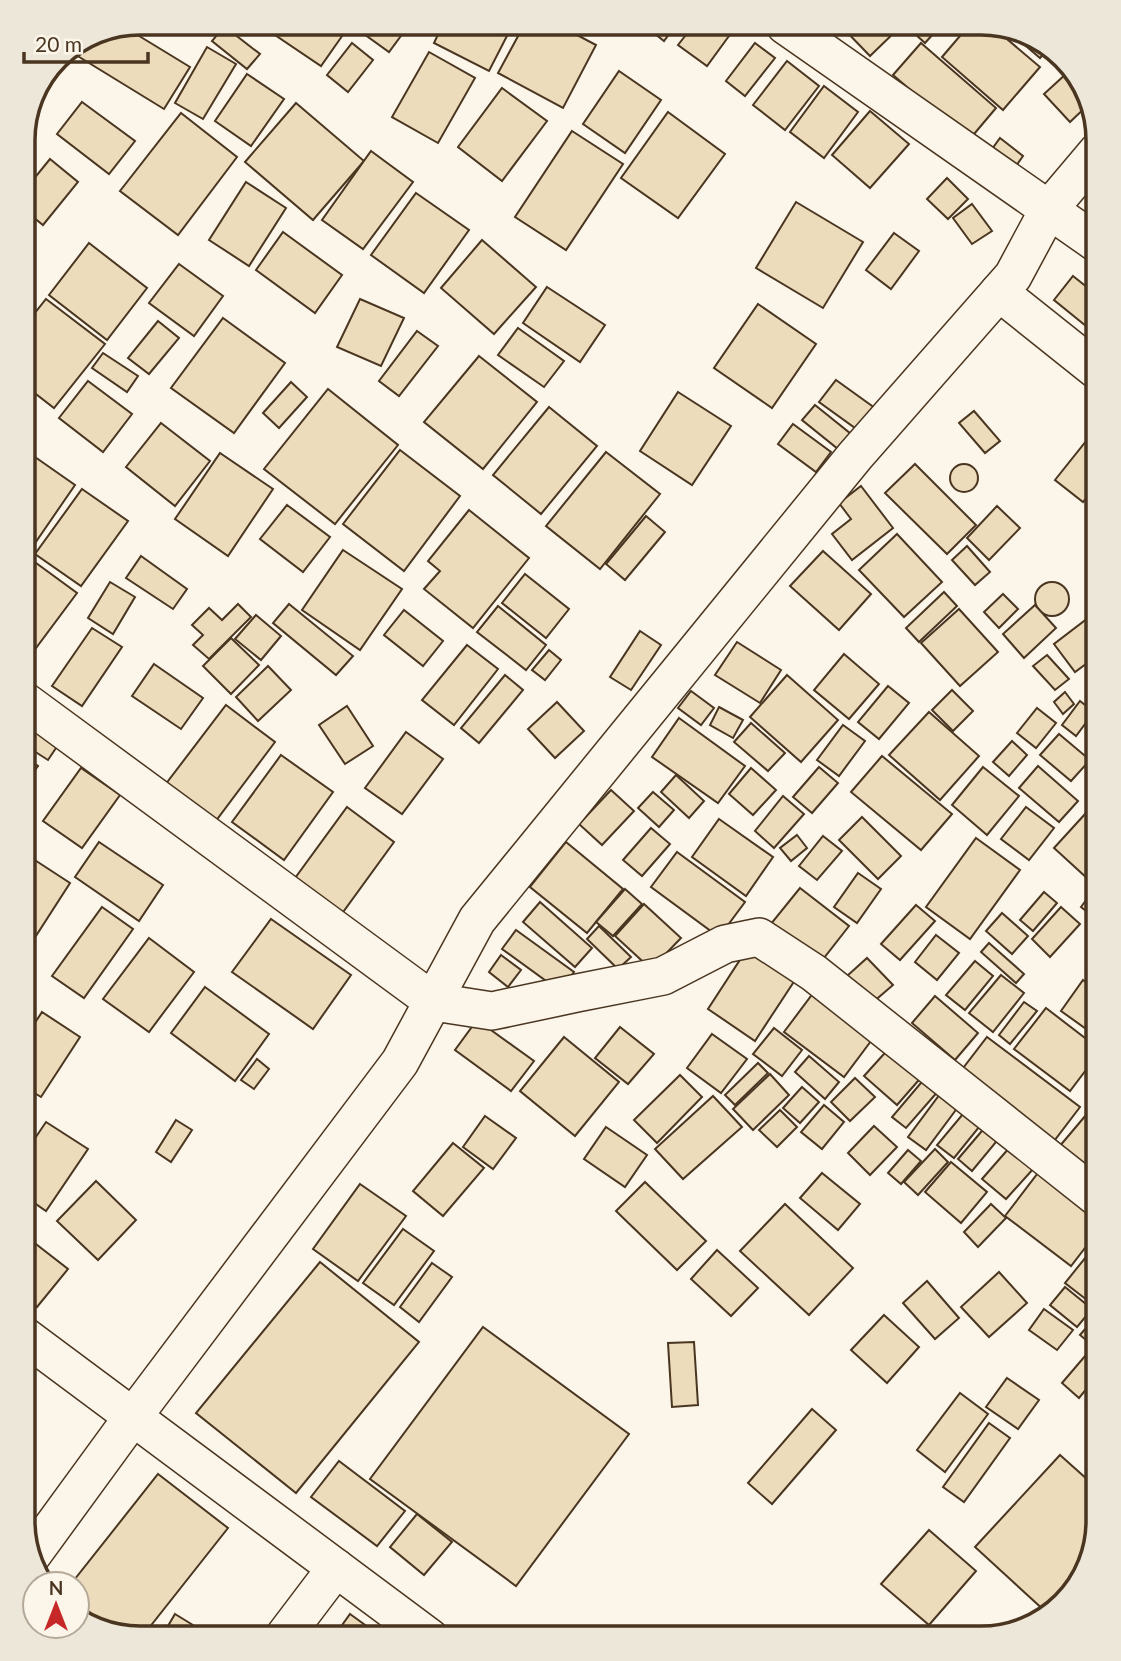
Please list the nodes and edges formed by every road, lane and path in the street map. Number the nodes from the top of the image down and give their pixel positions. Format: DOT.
graph roads {
  1 [pos="799,35"];
  2 [pos="1086,165"];
  3 [pos="1049,209"];
  4 [pos="1086,235"];
  5 [pos="999,292"];
  6 [pos="1086,361"];
  7 [pos="35,709"];
  8 [pos="434,1002"];
  9 [pos="1086,1188"];
  10 [pos="35,1344"];
  11 [pos="131,1418"];
  12 [pos="39,1546"];
  13 [pos="335,1568"];
  14 [pos="291,1626"];
  15 [pos="414,1626"];
  1 -- 3 [label="street"];
  2 -- 3 [label="street"];
  3 -- 4 [label="street"];
  3 -- 5 [label="street"];
  5 -- 6 [label="street"];
  5 -- 8 [label="street"];
  7 -- 8 [label="street"];
  8 -- 9 [label="street"];
  8 -- 11 [label="street"];
  10 -- 11 [label="street"];
  11 -- 12 [label="street"];
  11 -- 13 [label="street"];
  13 -- 14 [label="street"];
  13 -- 15 [label="street"];
}
